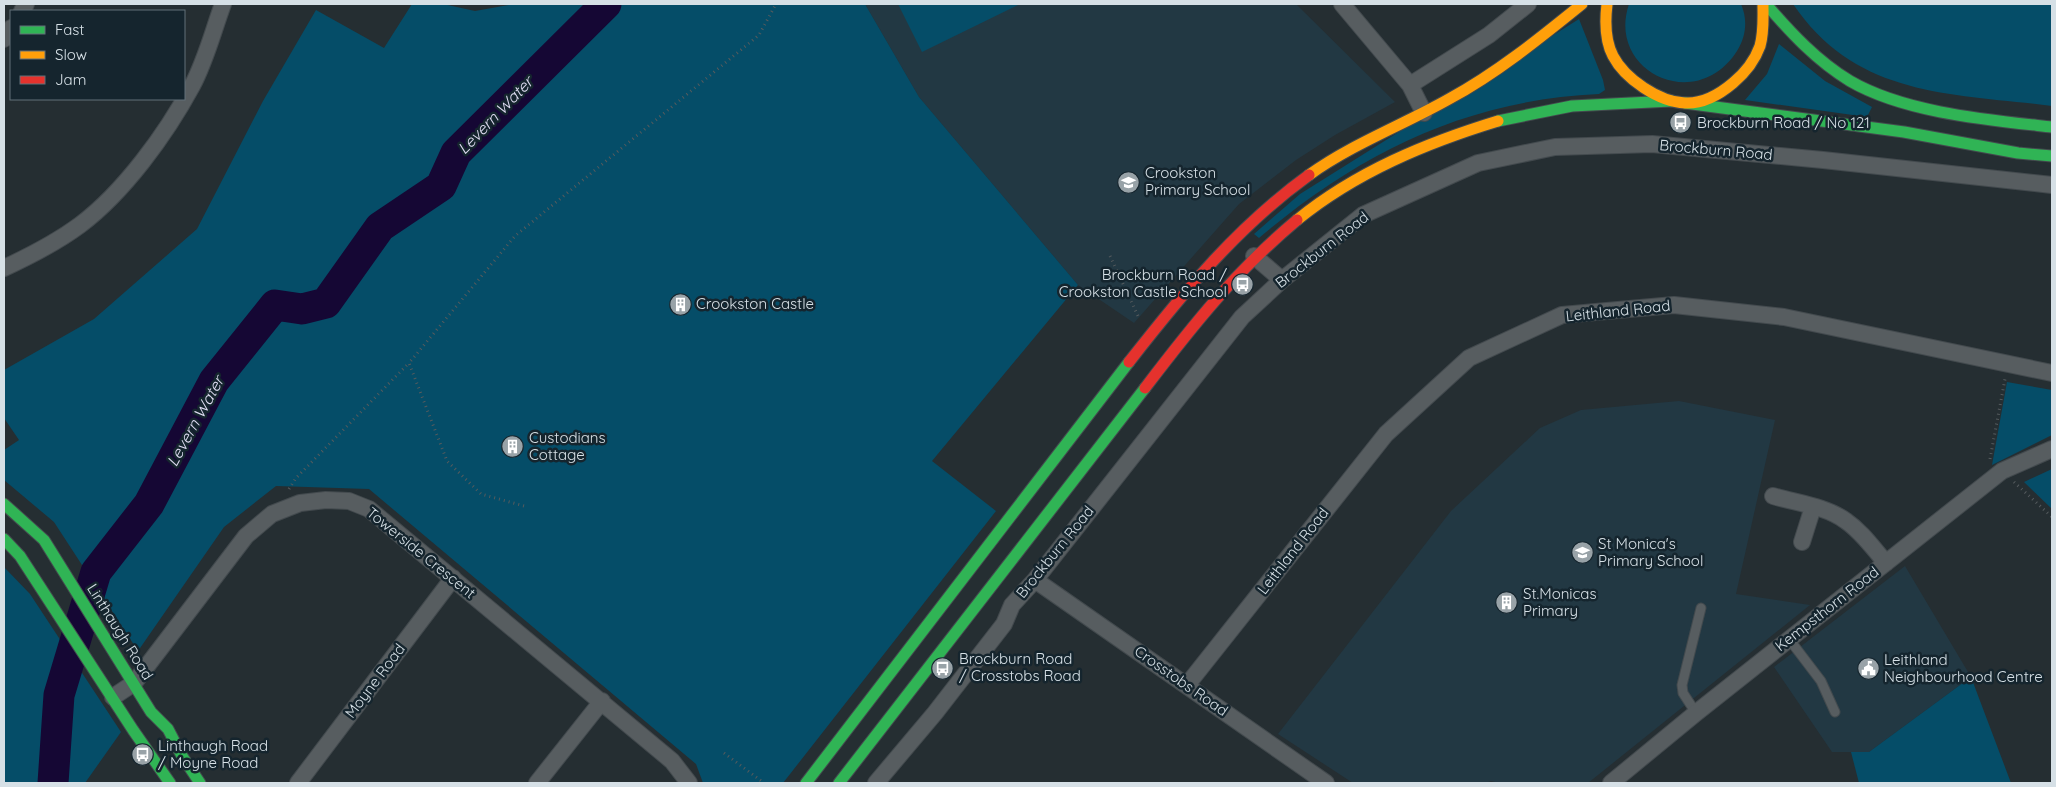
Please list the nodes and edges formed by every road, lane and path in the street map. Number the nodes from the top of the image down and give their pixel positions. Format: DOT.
graph roads {
  1 [pos="223,4"];
  2 [pos="776,4"];
  3 [pos="1342,4"];
  4 [pos="1528,4"];
  5 [pos="1582,4"];
  6 [pos="1608,4"];
  7 [pos="1764,4"];
  8 [pos="1410,85"];
  9 [pos="185,96"];
  10 [pos="183,100"];
  11 [pos="1671,101"];
  12 [pos="1685,103"];
  13 [pos="1424,112"];
  14 [pos="2052,127"];
  15 [pos="2052,156"];
  16 [pos="2052,185"];
  17 [pos="1245,245"];
  18 [pos="1110,256"];
  19 [pos="4,268"];
  20 [pos="1282,280"];
  21 [pos="1142,324"];
  22 [pos="409,363"];
  23 [pos="2052,373"];
  24 [pos="2052,449"];
  25 [pos="1773,496"];
  26 [pos="4,504"];
  27 [pos="524,506"];
  28 [pos="1813,508"];
  29 [pos="272,514"];
  30 [pos="4,539"];
  31 [pos="1802,542"];
  32 [pos="1886,563"];
  33 [pos="453,578"];
  34 [pos="1034,580"];
  35 [pos="1701,608"];
  36 [pos="1789,638"];
  37 [pos="923,653"];
  38 [pos="134,683"];
  39 [pos="1187,685"];
  40 [pos="113,696"];
  41 [pos="602,701"];
  42 [pos="1835,712"];
  43 [pos="1696,713"];
  44 [pos="724,752"];
  45 [pos="884,781"];
  46 [pos="170,783"];
  47 [pos="200,783"];
  48 [pos="298,783"];
  49 [pos="537,783"];
  50 [pos="689,783"];
  51 [pos="764,783"];
  52 [pos="806,783"];
  53 [pos="839,783"];
  54 [pos="1326,783"];
  55 [pos="1611,783"];
  1 -- 9 [label="street"];
  2 -- 22 [label="path"];
  3 -- 8 [label="street"];
  4 -- 8 [label="street"];
  5 -- 13 [label="street, Brockburn Road"];
  6 -- 11 [label="street"];
  7 -- 12 [label="street"];
  7 -- 14 [label="street"];
  8 -- 13 [label="street"];
  10 -- 19 [label="street"];
  11 -- 12 [label="street"];
  11 -- 17 [label="street, Brockburn Road"];
  12 -- 15 [label="street"];
  13 -- 17 [label="street, Brockburn Road"];
  16 -- 20 [label="street, Brockburn Road"];
  17 -- 20 [label="street"];
  17 -- 37 [label="street, Brockburn Road"];
  17 -- 37 [label="street, Brockburn Road"];
  18 -- 21 [label="path"];
  20 -- 34 [label="street, Brockburn Road"];
  22 -- 27 [label="path"];
  22 -- 29 [label="path"];
  23 -- 39 [label="street, Leithland Road"];
  24 -- 32 [label="street, Kempsthorn Road"];
  25 -- 28 [label="street"];
  26 -- 38 [label="street, Linthaugh Road"];
  28 -- 31 [label="street"];
  28 -- 32 [label="street"];
  29 -- 33 [label="street, Towerside Crescent"];
  29 -- 38 [label="street, Towerside Crescent"];
  30 -- 40 [label="street"];
  32 -- 36 [label="street, Kempsthorn Road"];
  33 -- 41 [label="street, Towerside Crescent"];
  33 -- 48 [label="street, Moyne Road"];
  34 -- 39 [label="street, Crosstobs Road"];
  34 -- 45 [label="street, Brockburn Road"];
  35 -- 43 [label="lane"];
  36 -- 42 [label="lane"];
  36 -- 43 [label="street, Kempsthorn Road"];
  37 -- 52 [label="street, Brockburn Road"];
  37 -- 53 [label="street, Brockburn Road"];
  38 -- 40 [label="street, Towerside Crescent"];
  38 -- 47 [label="street, Linthaugh Road"];
  39 -- 54 [label="street, Crosstobs Road"];
  40 -- 46 [label="street"];
  41 -- 49 [label="street"];
  41 -- 50 [label="street, Towerside Crescent"];
  43 -- 55 [label="street, Kempsthorn Road"];
  44 -- 51 [label="path"];
}
